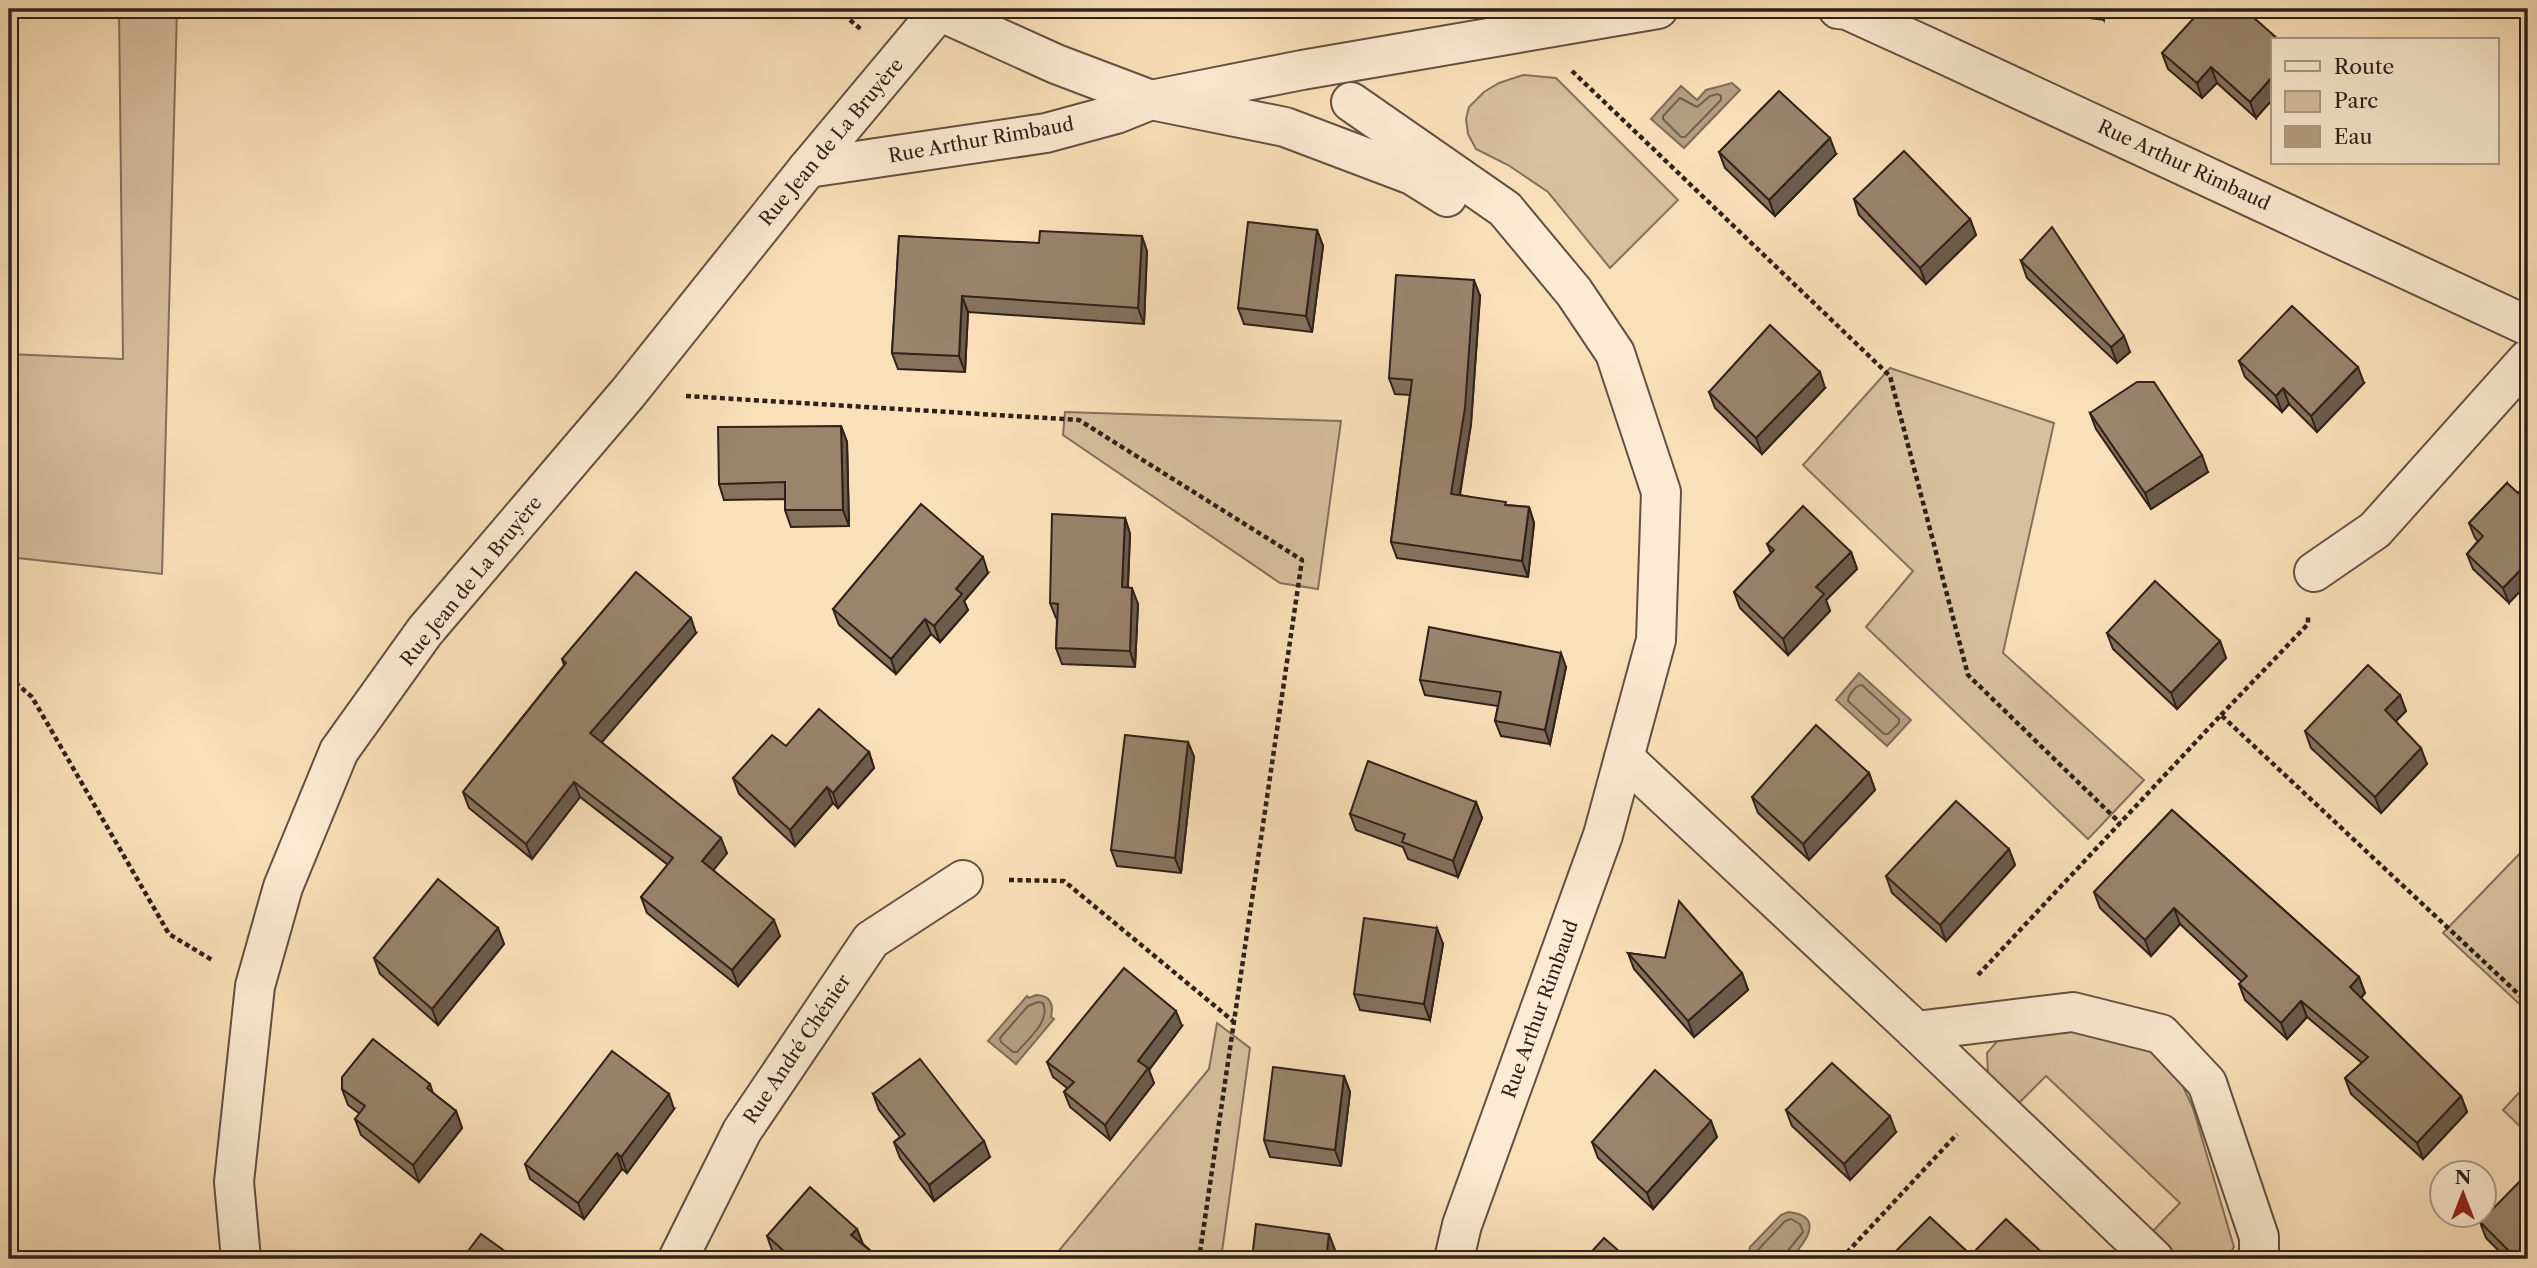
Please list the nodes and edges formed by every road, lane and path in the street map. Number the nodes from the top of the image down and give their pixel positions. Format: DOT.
graph roads {
  1 [pos="1658,9"];
  2 [pos="1838,9"];
  3 [pos="940,10"];
  4 [pos="1345,62"];
  5 [pos="1572,71"];
  6 [pos="1151,100"];
  7 [pos="1351,102"];
  8 [pos="1325,142"];
  9 [pos="808,167"];
  10 [pos="1574,292"];
  11 [pos="2528,326"];
  12 [pos="2528,359"];
  13 [pos="628,393"];
  14 [pos="2314,572"];
  15 [pos="9,677"];
  16 [pos="2221,715"];
  17 [pos="1624,758"];
  18 [pos="2120,823"];
  19 [pos="963,880"];
  20 [pos="255,986"];
  21 [pos="2528,1003"];
  22 [pos="1234,1022"];
  23 [pos="1965,1026"];
  24 [pos="1916,1031"];
  25 [pos="1988,1100"];
  26 [pos="241,1259"];
  27 [pos="678,1259"];
  28 [pos="1199,1259"];
  29 [pos="1454,1259"];
  30 [pos="1841,1259"];
  31 [pos="2154,1259"];
  32 [pos="2259,1259"];
  1 -- 4 [label="street, Rue Arthur Rimbaud"];
  2 -- 11 [label="street, Rue Arthur Rimbaud"];
  3 -- 6 [label="street, Rue Arthur Rimbaud"];
  3 -- 9 [label="street, Rue Jean de La Bruyère"];
  4 -- 6 [label="street, Rue Arthur Rimbaud"];
  4 -- 7 [label="street"];
  5 -- 18 [label="path"];
  6 -- 8 [label="street, Rue Arthur Rimbaud"];
  6 -- 9 [label="street, Rue Arthur Rimbaud"];
  7 -- 8 [label="street"];
  7 -- 10 [label="street, Rue Arthur Rimbaud"];
  8 -- 10 [label="street, Rue Arthur Rimbaud"];
  9 -- 13 [label="street, Rue Jean de La Bruyère"];
  10 -- 17 [label="street, Rue Arthur Rimbaud"];
  12 -- 14 [label="street"];
  13 -- 20 [label="street, Rue Jean de La Bruyère"];
  13 -- 22 [label="path"];
  14 -- 16 [label="path"];
  15 -- 20 [label="path"];
  16 -- 18 [label="path"];
  16 -- 21 [label="path"];
  17 -- 24 [label="street"];
  17 -- 29 [label="street, Rue Arthur Rimbaud"];
  18 -- 23 [label="path"];
  19 -- 22 [label="path"];
  19 -- 27 [label="street, Rue André Chénier"];
  20 -- 26 [label="street, Rue Jean de La Bruyère"];
  22 -- 28 [label="path"];
  23 -- 24 [label="street"];
  23 -- 32 [label="street"];
  24 -- 25 [label="street"];
  25 -- 30 [label="path"];
  25 -- 31 [label="street"];
}
